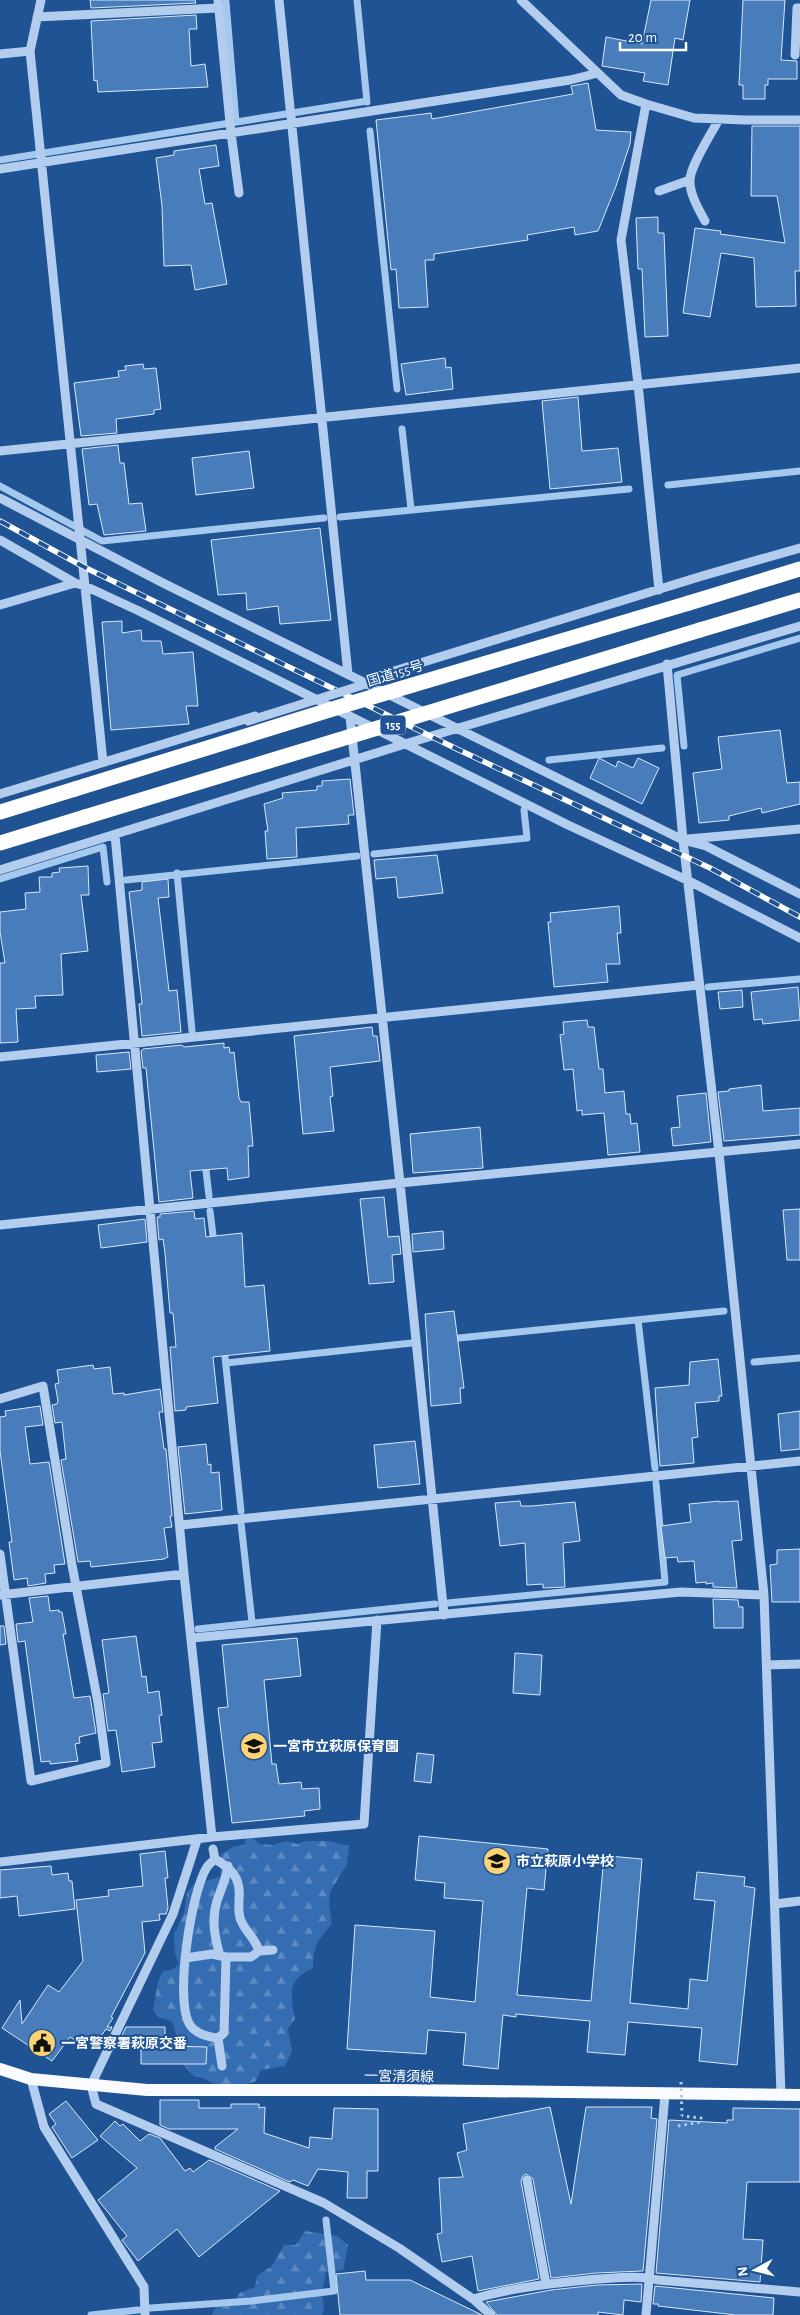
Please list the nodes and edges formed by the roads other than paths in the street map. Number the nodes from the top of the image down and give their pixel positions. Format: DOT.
graph roads {
  1 [pos="41,0"];
  2 [pos="278,0"];
  3 [pos="521,0"];
  4 [pos="218,4"];
  5 [pos="800,8"];
  6 [pos="37,17"];
  7 [pos="30,51"];
  8 [pos="0,54"];
  9 [pos="795,55"];
  10 [pos="598,72"];
  11 [pos="646,104"];
  12 [pos="719,119"];
  13 [pos="800,120"];
  14 [pos="292,122"];
  15 [pos="230,133"];
  16 [pos="41,163"];
  17 [pos="0,169"];
  18 [pos="690,180"];
  19 [pos="659,191"];
  20 [pos="239,193"];
  21 [pos="705,221"];
  22 [pos="800,368"];
  23 [pos="638,384"];
  24 [pos="322,418"];
  25 [pos="69,444"];
  26 [pos="0,451"];
  27 [pos="0,498"];
  28 [pos="0,540"];
  29 [pos="79,541"];
  30 [pos="800,548"];
  31 [pos="800,569"];
  32 [pos="76,583"];
  33 [pos="86,586"];
  34 [pos="659,590"];
  35 [pos="800,600"];
  36 [pos="0,604"];
  37 [pos="800,626"];
  38 [pos="666,664"];
  39 [pos="401,673"];
  40 [pos="348,674"];
  41 [pos="361,682"];
  42 [pos="312,698"];
  43 [pos="350,717"];
  44 [pos="248,721"];
  45 [pos="458,728"];
  46 [pos="405,744"];
  47 [pos="355,759"];
  48 [pos="103,762"];
  49 [pos="0,794"];
  50 [pos="0,812"];
  51 [pos="800,829"];
  52 [pos="115,835"];
  53 [pos="683,840"];
  54 [pos="0,842"];
  55 [pos="0,870"];
  56 [pos="689,881"];
  57 [pos="800,894"];
  58 [pos="800,938"];
  59 [pos="699,985"];
  60 [pos="382,1018"];
  61 [pos="133,1043"];
  62 [pos="0,1057"];
  63 [pos="800,1144"];
  64 [pos="719,1153"];
  65 [pos="400,1183"];
  66 [pos="149,1209"];
  67 [pos="0,1225"];
  68 [pos="0,1399"];
  69 [pos="800,1461"];
  70 [pos="751,1466"];
  71 [pos="433,1499"];
  72 [pos="181,1525"];
  73 [pos="0,1554"];
  74 [pos="184,1574"];
  75 [pos="77,1585"];
  76 [pos="3,1595"];
  77 [pos="764,1595"];
  78 [pos="444,1615"];
  79 [pos="377,1620"];
  80 [pos="192,1638"];
  81 [pos="800,1664"];
  82 [pos="767,1665"];
  83 [pos="212,1837"];
  84 [pos="197,1840"];
  85 [pos="213,1849"];
  86 [pos="215,1859"];
  87 [pos="0,1862"];
  88 [pos="228,1866"];
  89 [pos="800,1901"];
  90 [pos="775,1904"];
  91 [pos="273,1950"];
  92 [pos="259,1951"];
  93 [pos="223,1957"];
  94 [pos="186,1958"];
  95 [pos="218,2038"];
  96 [pos="222,2066"];
  97 [pos="0,2068"];
  98 [pos="31,2080"];
  99 [pos="91,2085"];
  100 [pos="665,2094"];
  101 [pos="781,2096"];
  102 [pos="800,2096"];
  103 [pos="528,2180"];
  104 [pos="649,2278"];
  105 [pos="546,2284"];
  106 [pos="800,2292"];
  107 [pos="473,2298"];
  108 [pos="145,2315"];
  109 [pos="491,2315"];
  110 [pos="646,2315"];
  1 -- 6 [label="street"];
  2 -- 14 [label="street"];
  3 -- 10 [label="street"];
  4 -- 6 [label="street"];
  4 -- 15 [label="street"];
  5 -- 9 [label="street"];
  6 -- 7 [label="street"];
  7 -- 8 [label="street"];
  7 -- 16 [label="street"];
  10 -- 11 [label="street"];
  10 -- 14 [label="street"];
  11 -- 12 [label="street"];
  11 -- 23 [label="street"];
  12 -- 13 [label="street"];
  12 -- 18 [label="street"];
  14 -- 15 [label="street"];
  14 -- 24 [label="street"];
  15 -- 16 [label="street"];
  15 -- 20 [label="street"];
  16 -- 17 [label="street"];
  16 -- 25 [label="street"];
  18 -- 19 [label="street"];
  18 -- 21 [label="street"];
  22 -- 23 [label="street"];
  23 -- 24 [label="street"];
  23 -- 34 [label="street"];
  24 -- 25 [label="street"];
  24 -- 40 [label="street"];
  25 -- 26 [label="street"];
  25 -- 29 [label="street"];
  27 -- 29 [label="street"];
  28 -- 32 [label="street"];
  29 -- 33 [label="street"];
  29 -- 40 [label="street"];
  30 -- 34 [label="street"];
  31 -- 50 [label="highway, 国道155号 / 155, bridge"];
  32 -- 33 [label="street"];
  32 -- 36 [label="street"];
  33 -- 42 [label="street"];
  33 -- 48 [label="street"];
  34 -- 41 [label="street"];
  35 -- 54 [label="highway, 155, bridge"];
  37 -- 38 [label="street"];
  38 -- 45 [label="street"];
  38 -- 53 [label="street"];
  39 -- 44 [label="street, bridge"];
  40 -- 41 [label="street"];
  41 -- 42 [label="street"];
  41 -- 45 [label="street"];
  42 -- 43 [label="street"];
  42 -- 48 [label="street"];
  43 -- 46 [label="street"];
  43 -- 47 [label="street"];
  45 -- 46 [label="street"];
  45 -- 53 [label="street"];
  46 -- 47 [label="street"];
  46 -- 56 [label="street"];
  47 -- 52 [label="street"];
  47 -- 60 [label="street"];
  48 -- 49 [label="street"];
  51 -- 53 [label="street"];
  52 -- 55 [label="street"];
  52 -- 61 [label="street"];
  53 -- 56 [label="street"];
  53 -- 57 [label="street"];
  56 -- 58 [label="street"];
  56 -- 59 [label="street"];
  59 -- 60 [label="street"];
  59 -- 64 [label="street"];
  60 -- 61 [label="street"];
  60 -- 65 [label="street"];
  61 -- 62 [label="street"];
  61 -- 66 [label="street"];
  63 -- 64 [label="street"];
  64 -- 65 [label="street"];
  64 -- 70 [label="street"];
  65 -- 66 [label="street"];
  65 -- 71 [label="street"];
  66 -- 67 [label="street"];
  66 -- 72 [label="street"];
  68 -- 75 [label="street"];
  69 -- 70 [label="street"];
  70 -- 71 [label="street"];
  70 -- 77 [label="street"];
  71 -- 72 [label="street"];
  71 -- 78 [label="street"];
  72 -- 74 [label="street"];
  73 -- 76 [label="street"];
  74 -- 75 [label="street"];
  74 -- 80 [label="street"];
  75 -- 76 [label="street"];
  75 -- 76 [label="street"];
  77 -- 78 [label="street"];
  77 -- 82 [label="street"];
  78 -- 79 [label="street"];
  79 -- 80 [label="street"];
  79 -- 83 [label="street"];
  80 -- 83 [label="street"];
  81 -- 82 [label="street"];
  82 -- 90 [label="street"];
  83 -- 84 [label="street"];
  84 -- 87 [label="street"];
  84 -- 99 [label="street"];
  85 -- 86 [label="street"];
  86 -- 88 [label="street"];
  86 -- 94 [label="street"];
  88 -- 92 [label="street"];
  88 -- 93 [label="street"];
  89 -- 90 [label="street"];
  90 -- 101 [label="street"];
  91 -- 92 [label="street"];
  92 -- 93 [label="street"];
  93 -- 94 [label="street"];
  93 -- 95 [label="street"];
  94 -- 95 [label="street"];
  95 -- 96 [label="street"];
  97 -- 98 [label="main road, 一宮清須線"];
  98 -- 99 [label="main road, 一宮清須線"];
  98 -- 108 [label="street"];
  99 -- 100 [label="main road, 一宮清須線"];
  99 -- 107 [label="street"];
  100 -- 101 [label="main road, 一宮清須線"];
  100 -- 104 [label="street"];
  101 -- 102 [label="main road, 一宮清須線"];
  103 -- 105 [label="street"];
  104 -- 105 [label="street"];
  104 -- 106 [label="street"];
  104 -- 110 [label="street"];
  105 -- 107 [label="street"];
  107 -- 109 [label="street"];
}
